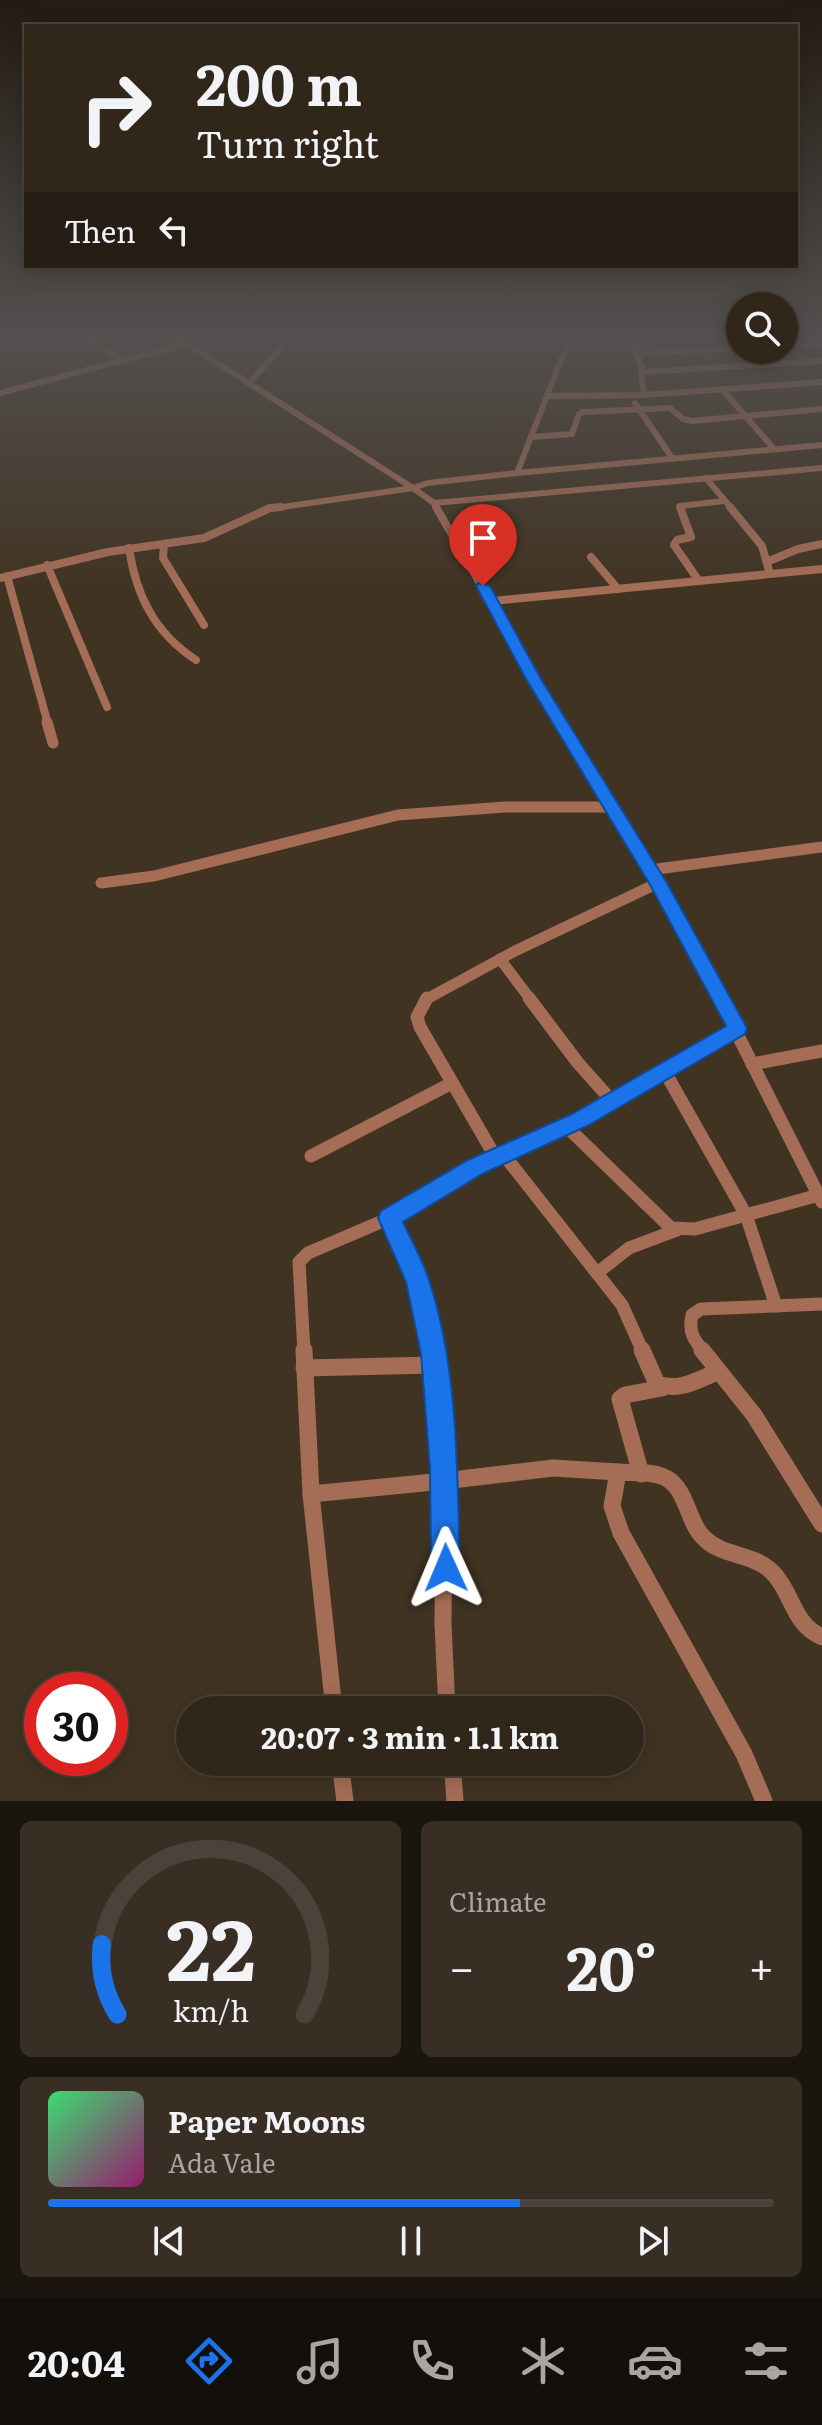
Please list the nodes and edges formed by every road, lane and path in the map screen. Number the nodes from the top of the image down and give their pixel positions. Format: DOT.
graph roads {
  1 [pos="313,423"];
  2 [pos="536,423"];
  3 [pos="576,423"];
  4 [pos="648,423"];
  5 [pos="753,423"];
  6 [pos="531,437"];
  7 [pos="822,445"];
  8 [pos="774,449"];
  9 [pos="672,458"];
  10 [pos="822,468"];
  11 [pos="517,473"];
  12 [pos="706,478"];
  13 [pos="413,488"];
  14 [pos="724,501"];
  15 [pos="434,503"];
  16 [pos="164,544"];
  17 [pos="822,544"];
  18 [pos="129,548"];
  19 [pos="591,557"];
  20 [pos="769,561"];
  21 [pos="47,565"];
  22 [pos="822,569"];
  23 [pos="770,574"];
  24 [pos="4,577"];
  25 [pos="699,581"];
  26 [pos="618,589"];
  27 [pos="492,601"];
  28 [pos="204,625"];
  29 [pos="196,660"];
  30 [pos="107,707"];
  31 [pos="53,743"];
  32 [pos="610,807"];
  33 [pos="822,847"];
  34 [pos="650,870"];
  35 [pos="101,883"];
  36 [pos="658,883"];
  37 [pos="500,959"];
  38 [pos="737,1028"];
  39 [pos="822,1051"];
  40 [pos="752,1064"];
  41 [pos="665,1072"];
  42 [pos="452,1083"];
  43 [pos="612,1101"];
  44 [pos="566,1126"];
  45 [pos="311,1156"];
  46 [pos="500,1156"];
  47 [pos="820,1198"];
  48 [pos="746,1215"];
  49 [pos="389,1218"];
  50 [pos="677,1230"];
  51 [pos="597,1273"];
  52 [pos="822,1304"];
  53 [pos="776,1306"];
  54 [pos="434,1365"];
  55 [pos="304,1368"];
  56 [pos="717,1372"];
  57 [pos="662,1388"];
  58 [pos="618,1472"];
  59 [pos="641,1474"];
  60 [pos="444,1481"];
  61 [pos="311,1494"];
  62 [pos="822,1524"];
  63 [pos="822,1637"];
  64 [pos="333,1696"];
  65 [pos="446,1696"];
  66 [pos="342,1776"];
  67 [pos="453,1776"];
  68 [pos="345,1801"];
  69 [pos="455,1801"];
  70 [pos="764,1801"];
  1 -- 13 [label="street"];
  2 -- 6 [label="street"];
  3 -- 6 [label="street"];
  4 -- 9 [label="street"];
  5 -- 8 [label="street"];
  6 -- 11 [label="street"];
  7 -- 8 [label="street"];
  8 -- 9 [label="street"];
  9 -- 11 [label="street"];
  10 -- 12 [label="street"];
  11 -- 13 [label="street"];
  12 -- 14 [label="street"];
  12 -- 15 [label="street"];
  13 -- 15 [label="street"];
  13 -- 16 [label="street"];
  14 -- 20 [label="street"];
  14 -- 25 [label="street"];
  15 -- 27 [label="street"];
  16 -- 18 [label="street"];
  16 -- 28 [label="street"];
  17 -- 20 [label="street"];
  18 -- 21 [label="street"];
  18 -- 29 [label="street"];
  19 -- 26 [label="street"];
  20 -- 23 [label="street"];
  21 -- 24 [label="street"];
  21 -- 30 [label="street"];
  22 -- 23 [label="street"];
  23 -- 25 [label="street"];
  24 -- 31 [label="street"];
  25 -- 26 [label="street"];
  26 -- 27 [label="street"];
  27 -- 32 [label="street"];
  32 -- 34 [label="street"];
  32 -- 35 [label="street"];
  33 -- 34 [label="street"];
  34 -- 36 [label="street"];
  36 -- 37 [label="street"];
  36 -- 38 [label="street"];
  37 -- 42 [label="street"];
  37 -- 43 [label="street"];
  38 -- 40 [label="street"];
  38 -- 41 [label="street"];
  39 -- 40 [label="street"];
  40 -- 47 [label="street"];
  41 -- 43 [label="street"];
  41 -- 48 [label="street"];
  42 -- 45 [label="street"];
  42 -- 46 [label="street"];
  43 -- 44 [label="street"];
  44 -- 46 [label="street"];
  44 -- 50 [label="street"];
  46 -- 49 [label="street"];
  46 -- 51 [label="street"];
  47 -- 48 [label="street"];
  48 -- 50 [label="street"];
  48 -- 53 [label="street"];
  49 -- 54 [label="street"];
  49 -- 55 [label="street"];
  50 -- 51 [label="street"];
  51 -- 57 [label="street"];
  52 -- 53 [label="street"];
  53 -- 56 [label="street"];
  54 -- 55 [label="street"];
  54 -- 60 [label="street"];
  55 -- 61 [label="street"];
  56 -- 57 [label="street"];
  56 -- 62 [label="street"];
  57 -- 59 [label="street"];
  58 -- 59 [label="street"];
  58 -- 60 [label="street"];
  58 -- 70 [label="street"];
  59 -- 63 [label="street"];
  60 -- 61 [label="street"];
  60 -- 65 [label="street"];
  61 -- 64 [label="street"];
  66 -- 68 [label="street"];
  67 -- 69 [label="street"];
}
